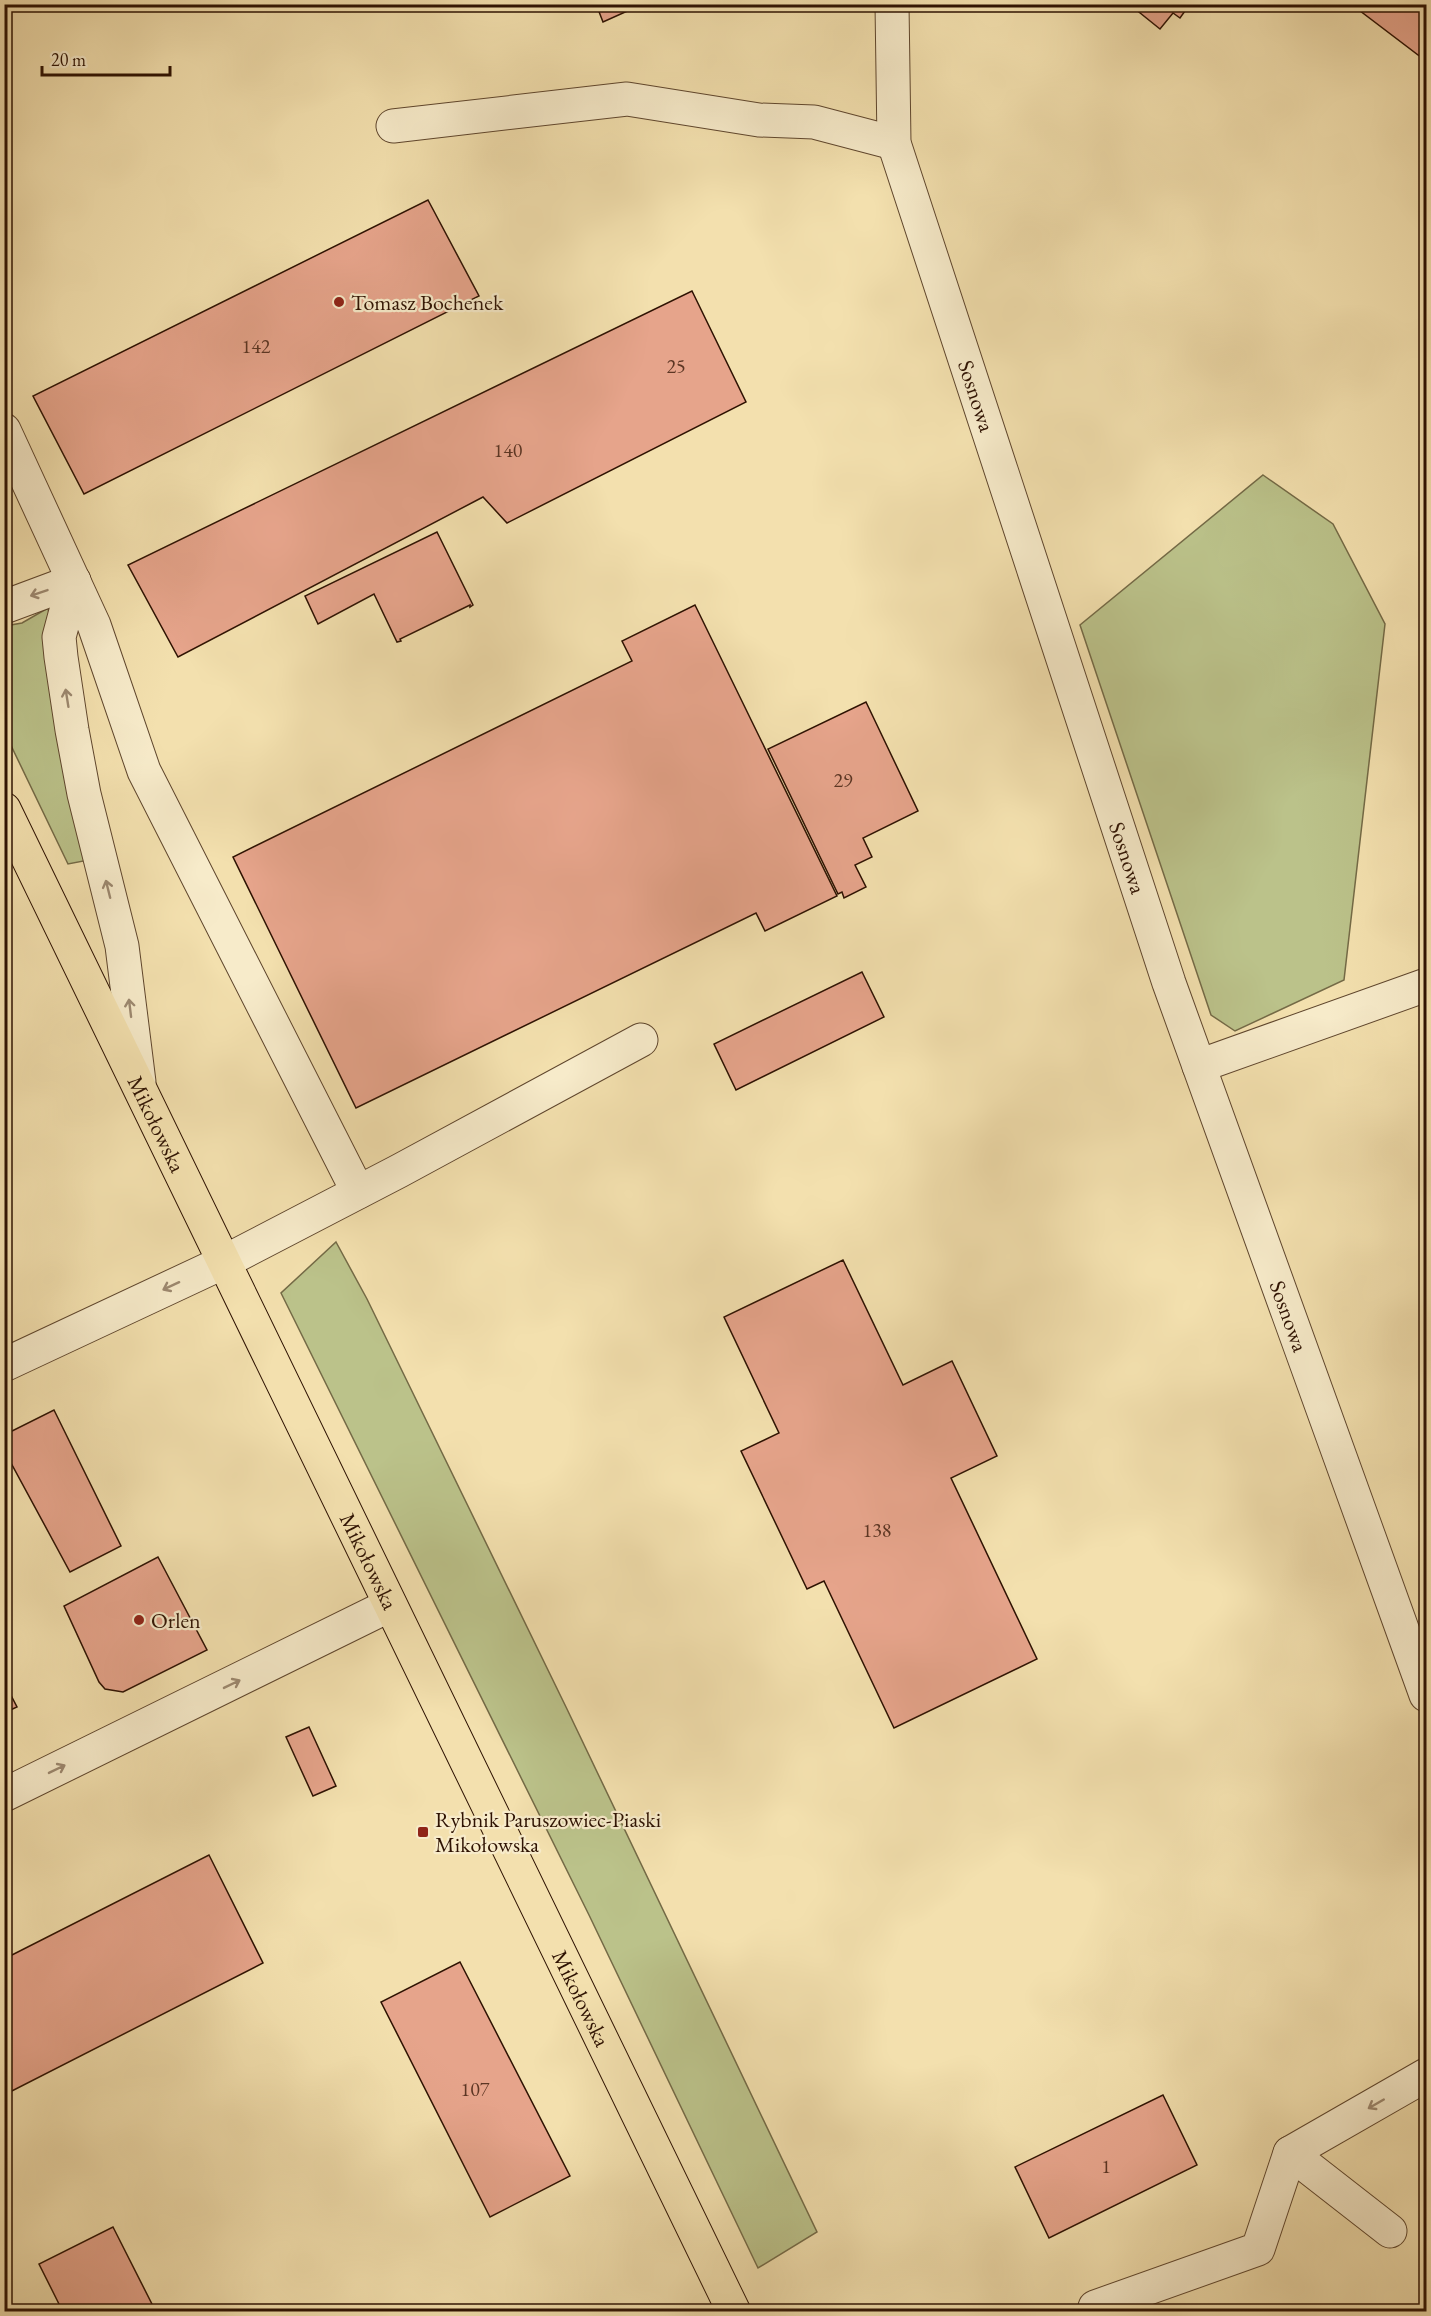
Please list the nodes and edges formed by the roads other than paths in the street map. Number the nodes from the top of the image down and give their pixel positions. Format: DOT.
graph roads {
  1 [pos="892,4"];
  2 [pos="393,126"];
  3 [pos="894,143"];
  4 [pos="4,430"];
  5 [pos="74,581"];
  6 [pos="4,607"];
  7 [pos="4,809"];
  8 [pos="1426,985"];
  9 [pos="641,1040"];
  10 [pos="1199,1066"];
  11 [pos="139,1087"];
  12 [pos="358,1192"];
  13 [pos="224,1262"];
  14 [pos="4,1365"];
  15 [pos="390,1605"];
  16 [pos="1426,1695"];
  17 [pos="4,1795"];
  18 [pos="1426,2075"];
  19 [pos="1290,2153"];
  20 [pos="1390,2231"];
  21 [pos="1095,2307"];
  22 [pos="734,2312"];
  1 -- 3 [label="street, Sosnowa"];
  2 -- 3 [label="street"];
  3 -- 10 [label="street, Sosnowa"];
  4 -- 5 [label="street"];
  5 -- 6 [label="street, one-way"];
  11 -- 5 [label="street, one-way"];
  5 -- 12 [label="street"];
  7 -- 11 [label="main road, Mikołowska"];
  8 -- 10 [label="street"];
  9 -- 12 [label="street"];
  10 -- 16 [label="street, Sosnowa"];
  11 -- 13 [label="main road, Mikołowska"];
  12 -- 13 [label="street"];
  13 -- 14 [label="street, one-way"];
  13 -- 15 [label="main road, Mikołowska"];
  17 -- 15 [label="street, one-way"];
  15 -- 22 [label="main road, Mikołowska"];
  18 -- 19 [label="street, one-way"];
  19 -- 20 [label="street"];
  19 -- 21 [label="street"];
}
